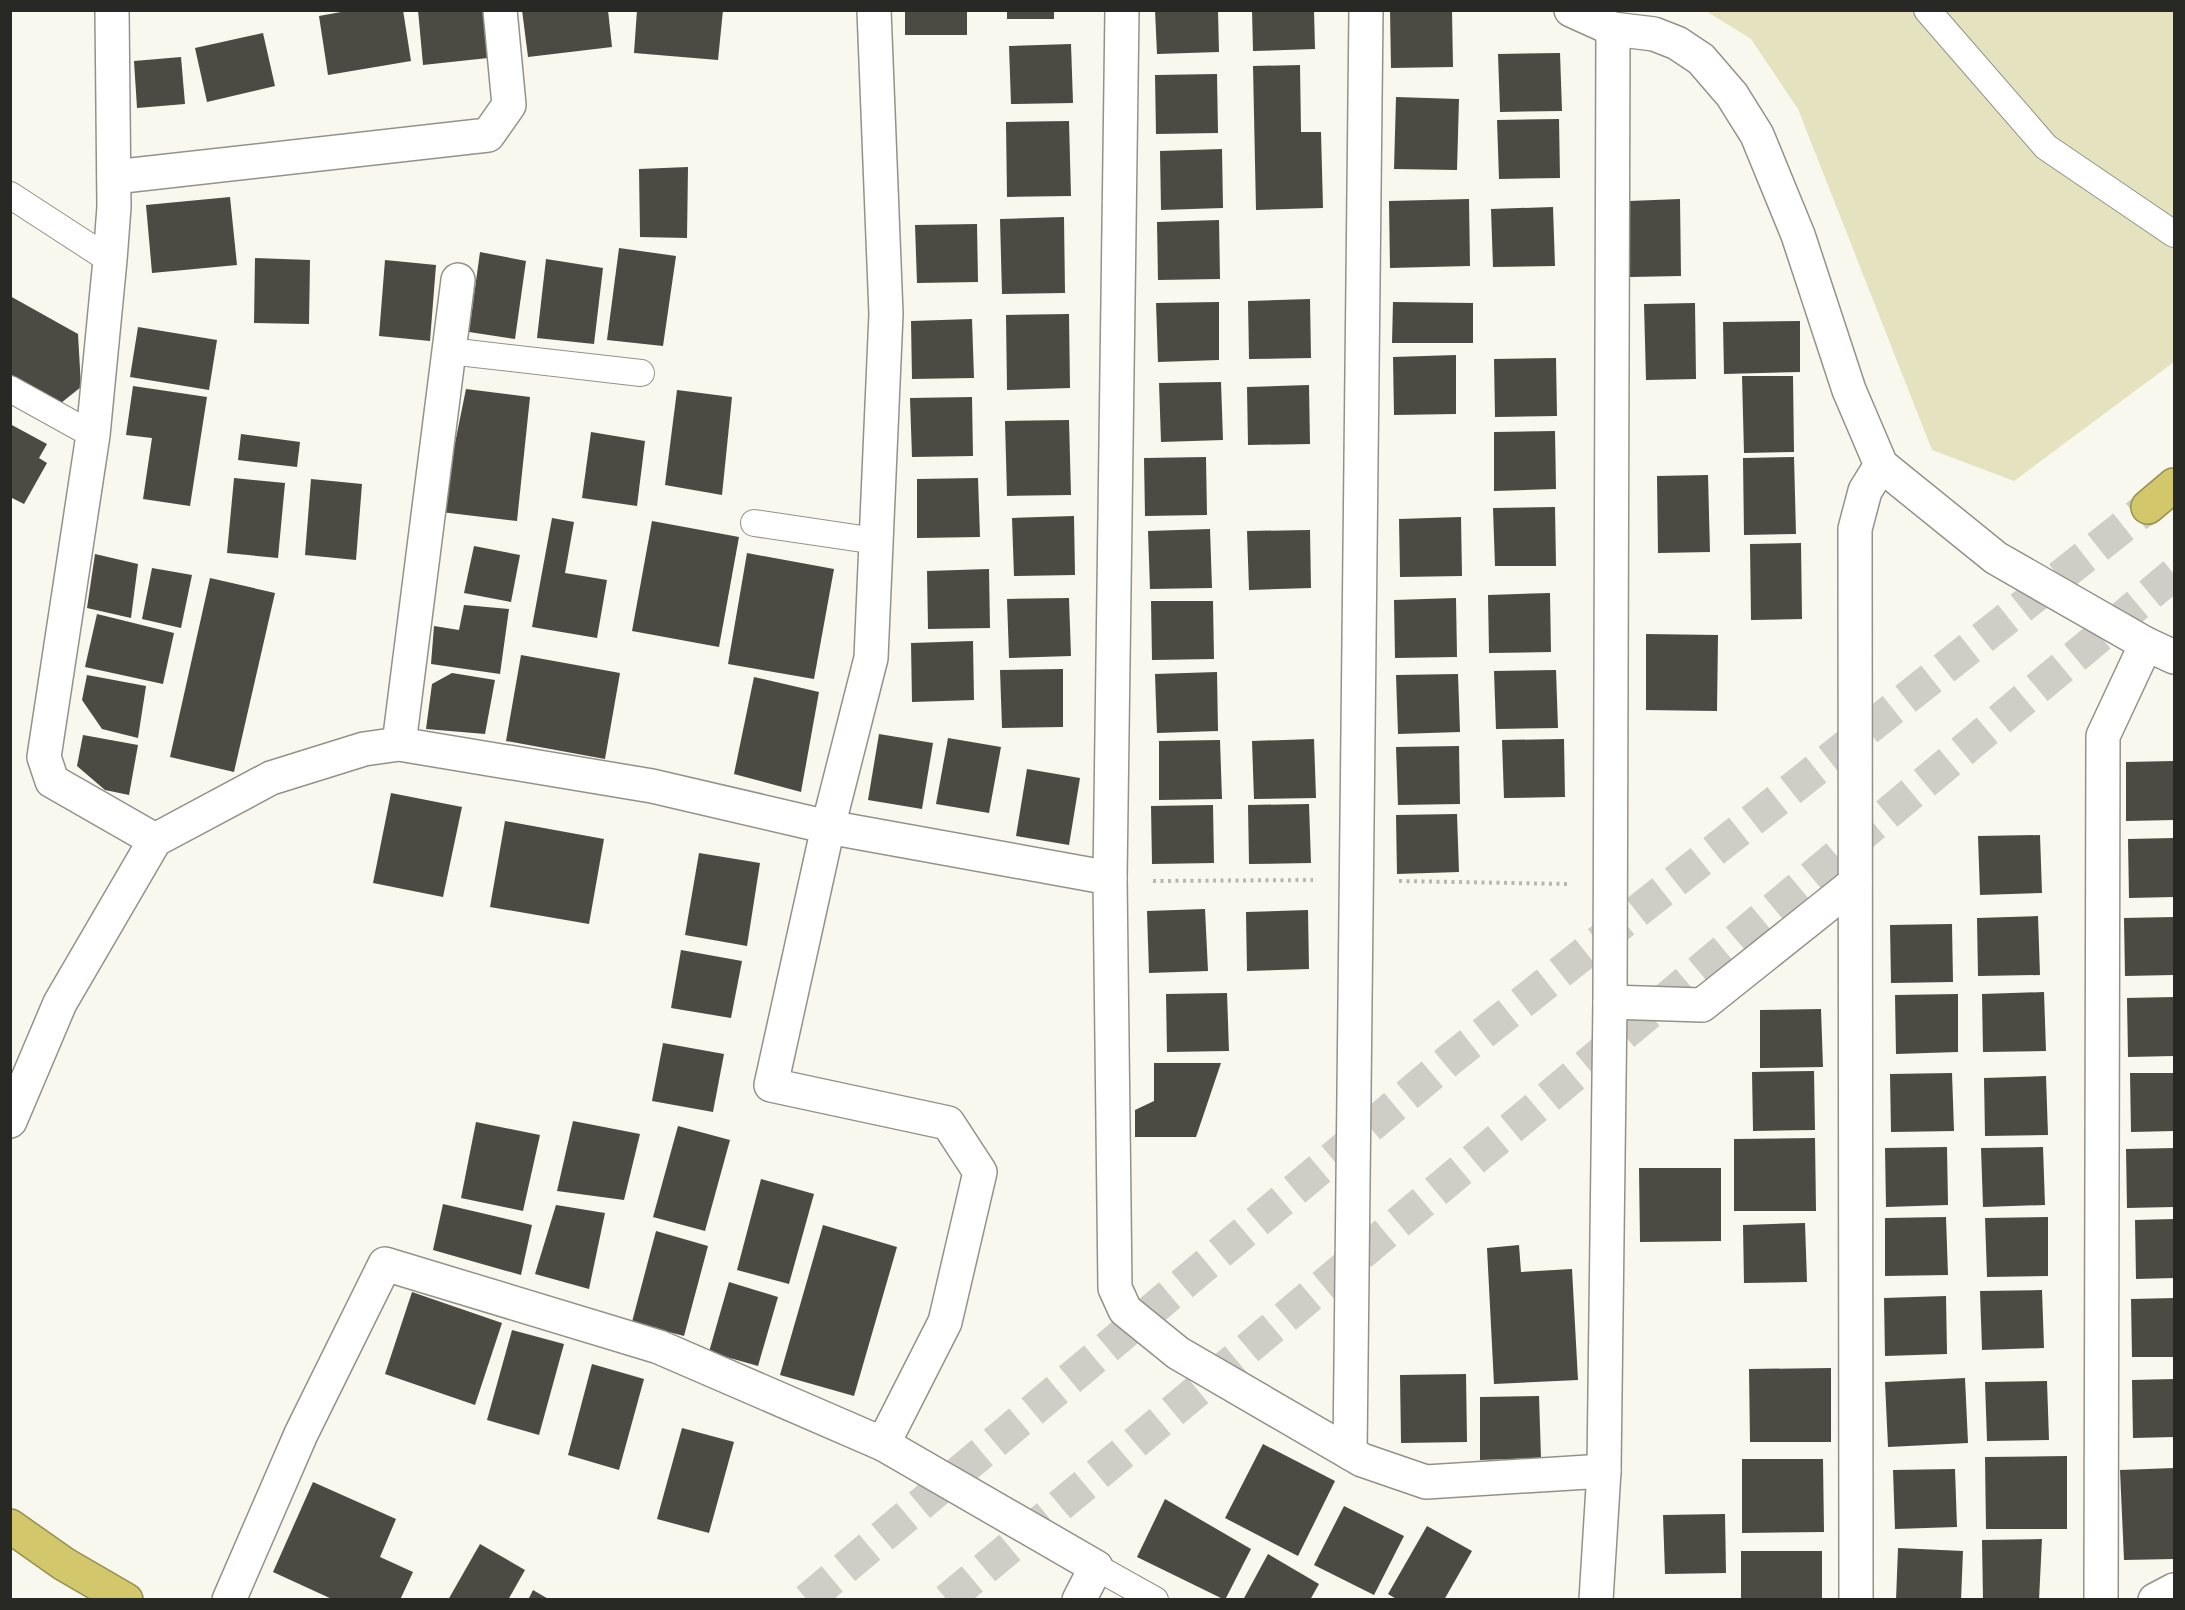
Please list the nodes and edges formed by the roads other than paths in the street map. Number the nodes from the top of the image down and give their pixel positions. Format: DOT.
graph roads {
  1 [pos="500,10"];
  2 [pos="873,10"];
  3 [pos="1122,10"];
  4 [pos="1366,10"];
  5 [pos="1571,10"];
  6 [pos="1927,10"];
  7 [pos="115,11"];
  8 [pos="1613,29"];
  9 [pos="114,177"];
  10 [pos="10,195"];
  11 [pos="2175,234"];
  12 [pos="110,260"];
  13 [pos="458,280"];
  14 [pos="449,351"];
  15 [pos="641,373"];
  16 [pos="10,389"];
  17 [pos="93,435"];
  18 [pos="1881,465"];
  19 [pos="2175,485"];
  20 [pos="2148,507"];
  21 [pos="754,523"];
  22 [pos="876,541"];
  23 [pos="2160,651"];
  24 [pos="399,744"];
  25 [pos="828,826"];
  26 [pos="155,840"];
  27 [pos="1110,878"];
  28 [pos="1855,883"];
  29 [pos="1610,1002"];
  30 [pos="10,1121"];
  31 [pos="883,1444"];
  32 [pos="1350,1454"];
  33 [pos="1604,1471"];
  34 [pos="10,1526"];
  35 [pos="1096,1567"];
  36 [pos="2175,1590"];
  37 [pos="126,1599"];
  38 [pos="229,1599"];
  39 [pos="1079,1599"];
  40 [pos="1155,1599"];
  41 [pos="1596,1599"];
  42 [pos="1856,1599"];
  43 [pos="2102,1599"];
  44 [pos="2155,1599"];
  1 -- 9 [label="street"];
  2 -- 22 [label="street"];
  3 -- 27 [label="street"];
  4 -- 32 [label="street"];
  5 -- 8 [label="street"];
  6 -- 11 [label="lane"];
  7 -- 9 [label="street"];
  8 -- 18 [label="street"];
  8 -- 29 [label="street"];
  9 -- 12 [label="street"];
  10 -- 12 [label="lane"];
  12 -- 17 [label="street"];
  13 -- 14 [label="street"];
  14 -- 15 [label="lane"];
  14 -- 24 [label="street"];
  16 -- 17 [label="lane"];
  17 -- 26 [label="street"];
  18 -- 23 [label="street"];
  18 -- 28 [label="street"];
  19 -- 20 [label="highway"];
  21 -- 22 [label="lane"];
  22 -- 25 [label="street"];
  23 -- 43 [label="street"];
  24 -- 25 [label="street"];
  24 -- 26 [label="street"];
  25 -- 27 [label="street"];
  25 -- 31 [label="street"];
  26 -- 30 [label="street"];
  27 -- 32 [label="street"];
  28 -- 29 [label="street"];
  28 -- 42 [label="street"];
  29 -- 33 [label="street"];
  31 -- 35 [label="street"];
  31 -- 38 [label="street"];
  32 -- 33 [label="street"];
  33 -- 41 [label="street"];
  34 -- 37 [label="highway"];
  35 -- 39 [label="street"];
  35 -- 40 [label="lane"];
  36 -- 44 [label="street"];
}
